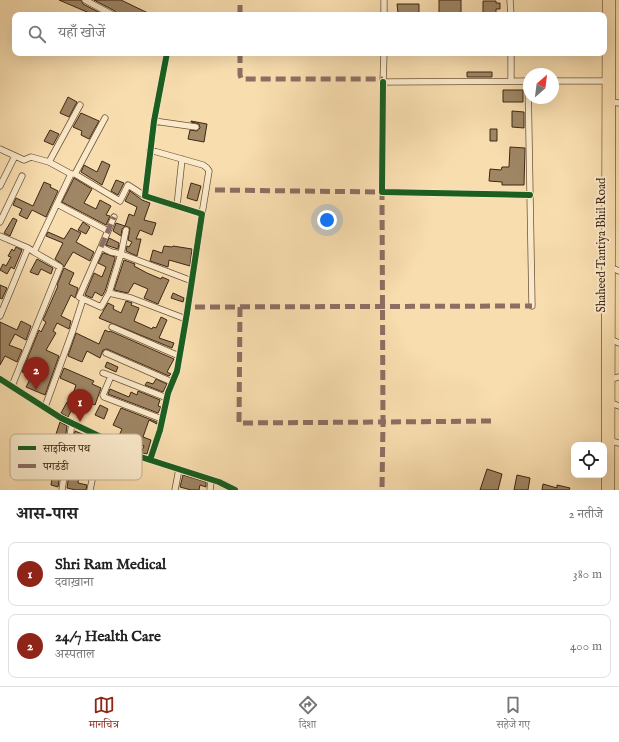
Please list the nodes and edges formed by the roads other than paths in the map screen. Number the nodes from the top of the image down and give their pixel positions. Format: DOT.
graph roads {
  1 [pos="85,0"];
  2 [pos="384,0"];
  3 [pos="510,0"];
  4 [pos="606,0"];
  5 [pos="612,0"];
  6 [pos="107,12"];
  7 [pos="384,12"];
  8 [pos="511,12"];
  9 [pos="606,12"];
  10 [pos="166,56"];
  11 [pos="384,56"];
  12 [pos="511,56"];
  13 [pos="606,56"];
  14 [pos="511,81"];
  15 [pos="523,81"];
  16 [pos="559,81"];
  17 [pos="606,81"];
  18 [pos="383,82"];
  19 [pos="609,93"];
  20 [pos="616,103"];
  21 [pos="528,104"];
  22 [pos="80,105"];
  23 [pos="104,118"];
  24 [pos="154,121"];
  25 [pos="196,127"];
  26 [pos="0,149"];
  27 [pos="150,150"];
  28 [pos="15,156"];
  29 [pos="182,159"];
  30 [pos="49,162"];
  31 [pos="73,174"];
  32 [pos="22,176"];
  33 [pos="0,186"];
  34 [pos="530,194"];
  35 [pos="146,196"];
  36 [pos="57,204"];
  37 [pos="177,206"];
  38 [pos="202,214"];
  39 [pos="114,218"];
  40 [pos="0,222"];
  41 [pos="126,230"];
  42 [pos="108,231"];
  43 [pos="0,236"];
  44 [pos="101,247"];
  45 [pos="31,250"];
  46 [pos="121,254"];
  47 [pos="615,269"];
  48 [pos="192,281"];
  49 [pos="109,293"];
  50 [pos="83,299"];
  51 [pos="532,306"];
  52 [pos="0,316"];
  53 [pos="186,319"];
  54 [pos="112,327"];
  55 [pos="612,340"];
  56 [pos="619,344"];
  57 [pos="106,353"];
  58 [pos="179,356"];
  59 [pos="103,373"];
  60 [pos="111,376"];
  61 [pos="615,378"];
  62 [pos="0,379"];
  63 [pos="172,382"];
  64 [pos="12,386"];
  65 [pos="167,398"];
  66 [pos="611,403"];
  67 [pos="619,406"];
  68 [pos="45,407"];
  69 [pos="162,419"];
  70 [pos="72,423"];
  71 [pos="71,434"];
  72 [pos="95,434"];
  73 [pos="611,441"];
  74 [pos="619,443"];
  75 [pos="142,457"];
  76 [pos="150,460"];
  77 [pos="179,469"];
  78 [pos="65,480"];
  79 [pos="92,480"];
  80 [pos="211,480"];
  81 [pos="64,490"];
  82 [pos="90,490"];
  83 [pos="175,490"];
  84 [pos="210,490"];
  85 [pos="235,490"];
  86 [pos="606,490"];
  87 [pos="611,490"];
  1 -- 6 [label="street"];
  2 -- 7 [label="street"];
  3 -- 8 [label="street"];
  4 -- 9 [label="main road, Shaheed Tantiya Bhil Road"];
  5 -- 19 [label="main road, Shaheed Tantiya Bhil Road"];
  10 -- 24 [label="street"];
  11 -- 18 [label="street"];
  12 -- 14 [label="street"];
  13 -- 17 [label="main road, Shaheed Tantiya Bhil Road"];
  14 -- 15 [label="street"];
  14 -- 18 [label="street"];
  16 -- 17 [label="street"];
  17 -- 19 [label="main road, Shaheed Tantiya Bhil Road"];
  18 -- 34 [label="street"];
  19 -- 20 [label="main road, Shaheed Tantiya Bhil Road"];
  19 -- 47 [label="main road, Shaheed Tantiya Bhil Road"];
  20 -- 47 [label="main road, Shaheed Tantiya Bhil Road"];
  21 -- 34 [label="street"];
  22 -- 30 [label="street"];
  23 -- 31 [label="street"];
  24 -- 25 [label="street"];
  24 -- 27 [label="street"];
  26 -- 28 [label="street"];
  27 -- 29 [label="street"];
  27 -- 35 [label="street"];
  28 -- 30 [label="street"];
  28 -- 33 [label="street"];
  29 -- 37 [label="street"];
  29 -- 38 [label="street"];
  30 -- 31 [label="street"];
  31 -- 35 [label="street"];
  31 -- 36 [label="street"];
  32 -- 40 [label="street"];
  34 -- 51 [label="street"];
  35 -- 37 [label="street"];
  36 -- 42 [label="street"];
  36 -- 45 [label="street"];
  37 -- 38 [label="street"];
  38 -- 48 [label="street"];
  39 -- 42 [label="street"];
  41 -- 46 [label="street"];
  42 -- 44 [label="street"];
  43 -- 45 [label="street"];
  44 -- 46 [label="street"];
  44 -- 50 [label="street"];
  45 -- 52 [label="street"];
  45 -- 64 [label="street"];
  46 -- 48 [label="street"];
  46 -- 49 [label="street"];
  47 -- 55 [label="main road, Shaheed Tantiya Bhil Road"];
  47 -- 86 [label="main road, Shaheed Tantiya Bhil Road"];
  48 -- 53 [label="street"];
  49 -- 50 [label="street"];
  49 -- 53 [label="street"];
  50 -- 68 [label="street"];
  53 -- 58 [label="street"];
  54 -- 58 [label="street"];
  55 -- 56 [label="street"];
  55 -- 61 [label="main road, Shaheed Tantiya Bhil Road"];
  57 -- 63 [label="street"];
  58 -- 63 [label="street"];
  59 -- 60 [label="street"];
  60 -- 65 [label="street"];
  60 -- 69 [label="street"];
  61 -- 66 [label="main road, Shaheed Tantiya Bhil Road"];
  62 -- 64 [label="street"];
  63 -- 65 [label="street"];
  64 -- 68 [label="street"];
  65 -- 69 [label="street"];
  66 -- 67 [label="street"];
  66 -- 73 [label="main road, Shaheed Tantiya Bhil Road"];
  68 -- 70 [label="street"];
  69 -- 76 [label="street"];
  70 -- 71 [label="street"];
  70 -- 72 [label="street"];
  73 -- 74 [label="street"];
  73 -- 87 [label="main road, Shaheed Tantiya Bhil Road"];
  75 -- 76 [label="street"];
  76 -- 77 [label="street"];
  77 -- 80 [label="street"];
  77 -- 83 [label="street"];
  78 -- 81 [label="street"];
  79 -- 82 [label="street"];
  80 -- 84 [label="street"];
  80 -- 85 [label="street"];
}
